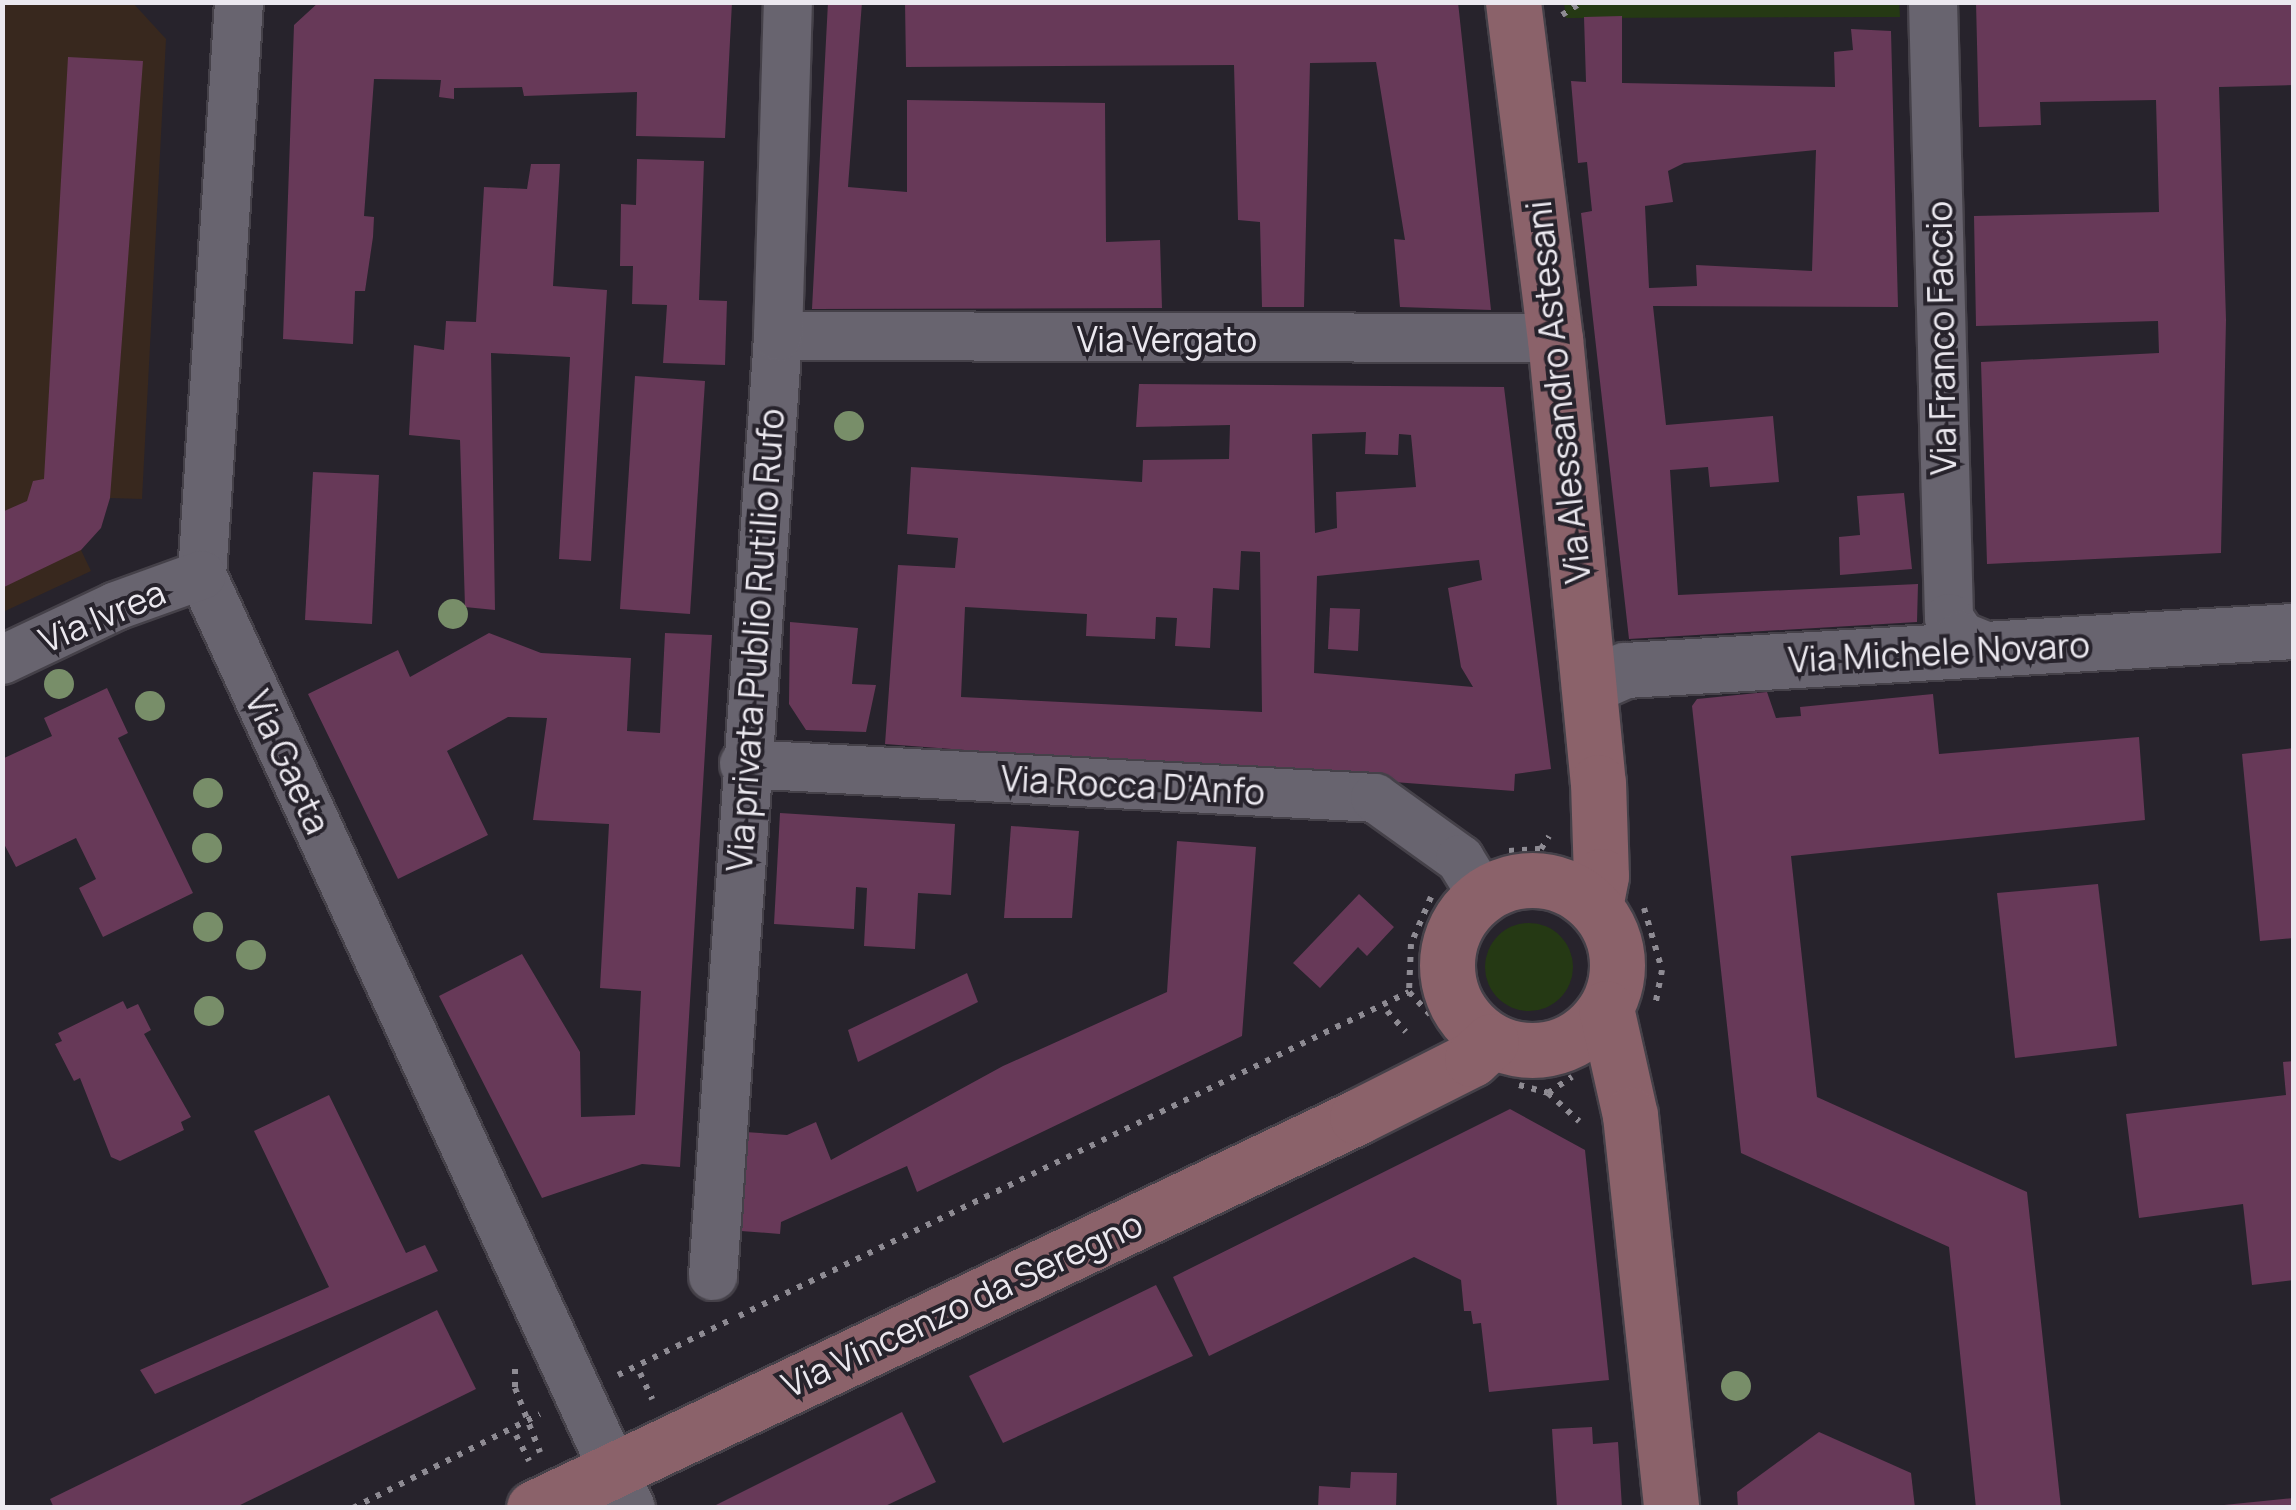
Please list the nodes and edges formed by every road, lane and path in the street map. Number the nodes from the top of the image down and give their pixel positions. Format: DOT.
graph roads {
  1 [pos="239,2"];
  2 [pos="788,2"];
  3 [pos="1512,2"];
  4 [pos="1933,2"];
  5 [pos="778,336"];
  6 [pos="1555,338"];
  7 [pos="202,575"];
  8 [pos="2294,631"];
  9 [pos="1991,648"];
  10 [pos="2,660"];
  11 [pos="1589,686"];
  12 [pos="744,764"];
  13 [pos="1598,782"];
  14 [pos="1481,887"];
  15 [pos="1595,907"];
  16 [pos="1606,1008"];
  17 [pos="1387,1011"];
  18 [pos="1467,1031"];
  19 [pos="1406,1032"];
  20 [pos="1555,1048"];
  21 [pos="1627,1128"];
  22 [pos="713,1276"];
  23 [pos="640,1373"];
  24 [pos="608,1379"];
  25 [pos="648,1391"];
  26 [pos="633,1398"];
  27 [pos="657,1409"];
  28 [pos="539,1414"];
  29 [pos="516,1435"];
  30 [pos="534,1448"];
  31 [pos="622,1489"];
  32 [pos="353,1508"];
  33 [pos="534,1508"];
  34 [pos="1671,1508"];
  1 -- 7 [label="street, Via Gaeta"];
  2 -- 5 [label="street, Via privata Publio Rutilio Rufo"];
  3 -- 6 [label="main road, Via Alessandro Astesani"];
  4 -- 9 [label="street, Via Franco Faccio"];
  5 -- 6 [label="street, Via Vergato"];
  5 -- 12 [label="street, Via privata Publio Rutilio Rufo"];
  6 -- 11 [label="main road, Via Alessandro Astesani"];
  7 -- 10 [label="street, Via Ivrea"];
  7 -- 31 [label="street, Via Gaeta"];
  8 -- 9 [label="street, Via Michele Novaro"];
  9 -- 11 [label="street, Via Michele Novaro"];
  11 -- 13 [label="main road, Via Alessandro Astesani"];
  12 -- 14 [label="street, Via Rocca D'Anfo"];
  12 -- 22 [label="street, Via privata Publio Rutilio Rufo"];
  13 -- 14 [label="main road"];
  13 -- 15 [label="main road, Via Alessandro Astesani"];
  14 -- 15 [label="main road"];
  14 -- 18 [label="main road"];
  14 -- 18 [label="path"];
  15 -- 16 [label="main road"];
  16 -- 20 [label="main road"];
  16 -- 21 [label="main road"];
  17 -- 19 [label="path"];
  18 -- 20 [label="main road"];
  18 -- 21 [label="path"];
  18 -- 24 [label="path"];
  18 -- 31 [label="main road, Via Vincenzo da Seregno"];
  20 -- 21 [label="main road"];
  21 -- 34 [label="main road"];
  23 -- 25 [label="path"];
  25 -- 26 [label="path"];
  25 -- 27 [label="path"];
  28 -- 32 [label="path"];
  29 -- 30 [label="path"];
  31 -- 33 [label="main road, Via Vincenzo da Seregno"];
}
